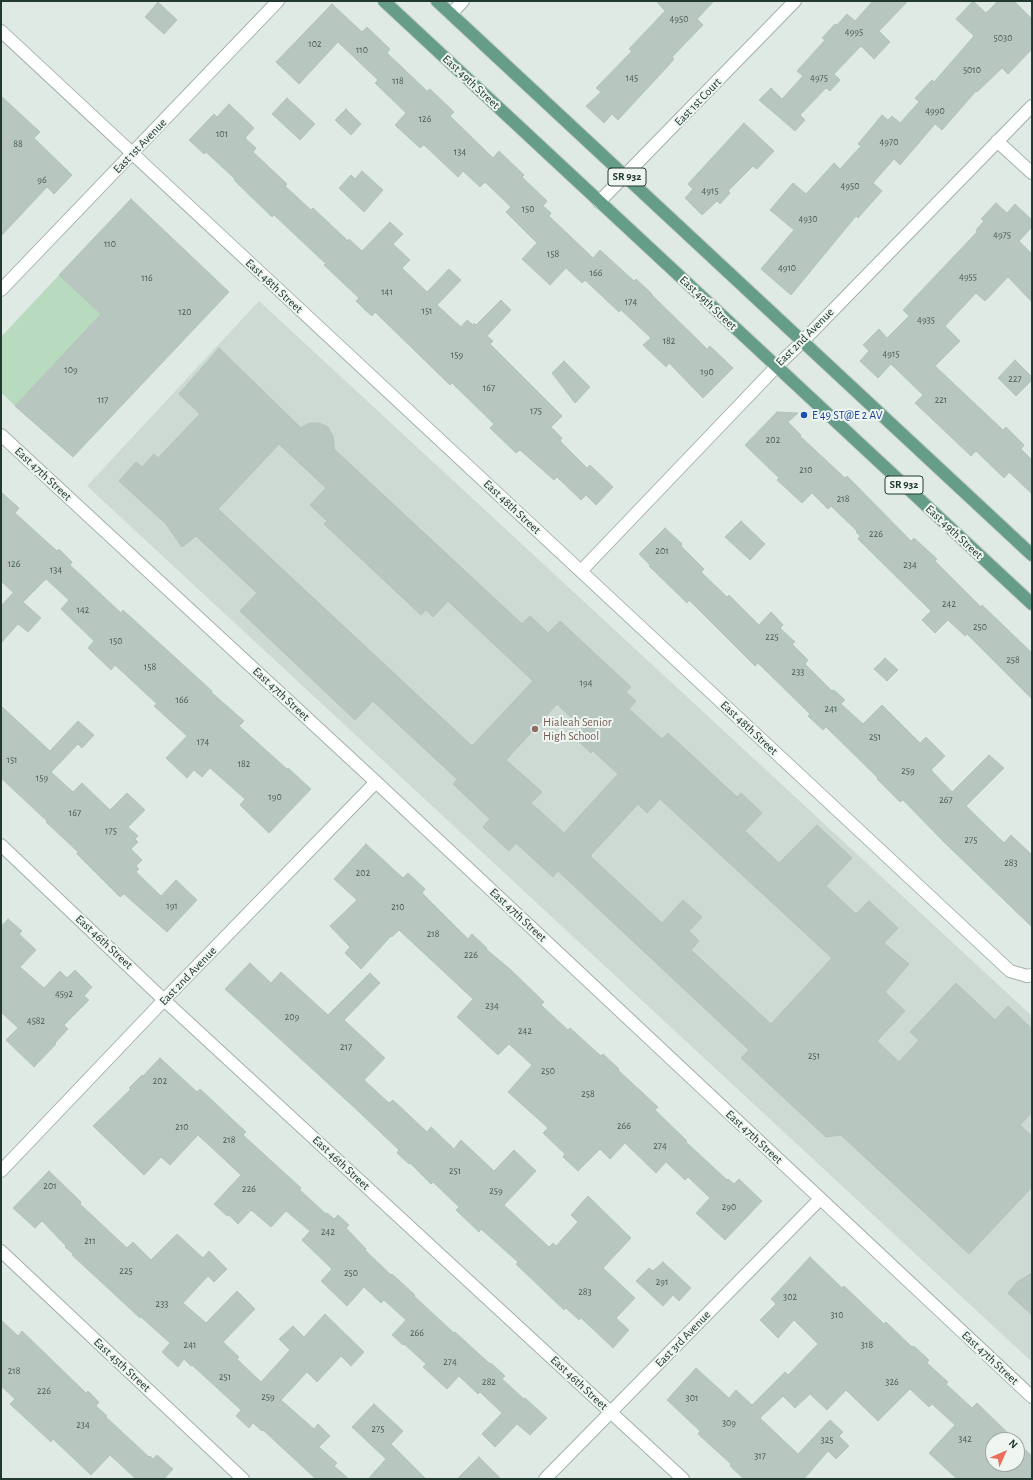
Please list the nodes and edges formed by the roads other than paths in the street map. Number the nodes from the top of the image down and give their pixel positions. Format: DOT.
graph roads {
  1 [pos="278,1"];
  2 [pos="384,1"];
  3 [pos="437,1"];
  4 [pos="463,1"];
  5 [pos="795,1"];
  6 [pos="451,14"];
  7 [pos="1,31"];
  8 [pos="1032,106"];
  9 [pos="997,141"];
  10 [pos="132,154"];
  11 [pos="1032,173"];
  12 [pos="626,176"];
  13 [pos="599,202"];
  14 [pos="1,290"];
  15 [pos="802,342"];
  16 [pos="776,366"];
  17 [pos="1,435"];
  18 [pos="1032,555"];
  19 [pos="581,571"];
  20 [pos="1032,604"];
  21 [pos="376,782"];
  22 [pos="1,845"];
  23 [pos="1029,976"];
  24 [pos="164,1000"];
  25 [pos="1,1171"];
  26 [pos="820,1199"];
  27 [pos="1,1251"];
  28 [pos="1032,1397"];
  29 [pos="611,1412"];
  30 [pos="243,1479"];
  31 [pos="545,1479"];
  32 [pos="683,1479"];
  1 -- 10 [label="street, East 1st Avenue"];
  2 -- 13 [label="main road, East 49th Street / SR 932"];
  3 -- 6 [label="main road, SR 932"];
  4 -- 6 [label="street"];
  5 -- 12 [label="street, East 1st Court"];
  6 -- 12 [label="main road, SR 932"];
  7 -- 10 [label="street, East 48th Street"];
  8 -- 9 [label="street, East 2nd Avenue"];
  9 -- 11 [label="street"];
  9 -- 15 [label="street, East 2nd Avenue"];
  10 -- 14 [label="street, East 1st Avenue"];
  10 -- 19 [label="street, East 48th Street"];
  12 -- 13 [label="street, East 1st Court"];
  12 -- 15 [label="main road, SR 932"];
  13 -- 16 [label="main road, East 49th Street / SR 932"];
  15 -- 16 [label="street, East 2nd Avenue"];
  15 -- 18 [label="main road, SR 932"];
  16 -- 19 [label="street, East 2nd Avenue"];
  16 -- 20 [label="main road, East 49th Street / SR 932"];
  17 -- 21 [label="street, East 47th Street"];
  19 -- 23 [label="street, East 48th Street"];
  21 -- 24 [label="street, East 2nd Avenue"];
  21 -- 26 [label="street, East 47th Street"];
  22 -- 24 [label="street, East 46th Street"];
  24 -- 25 [label="street, East 2nd Avenue"];
  24 -- 29 [label="street, East 46th Street"];
  26 -- 28 [label="street, East 47th Street"];
  26 -- 29 [label="street, East 3rd Avenue"];
  27 -- 30 [label="street, East 45th Street"];
  29 -- 31 [label="street, East 3rd Avenue"];
  29 -- 32 [label="street, East 46th Street"];
}
